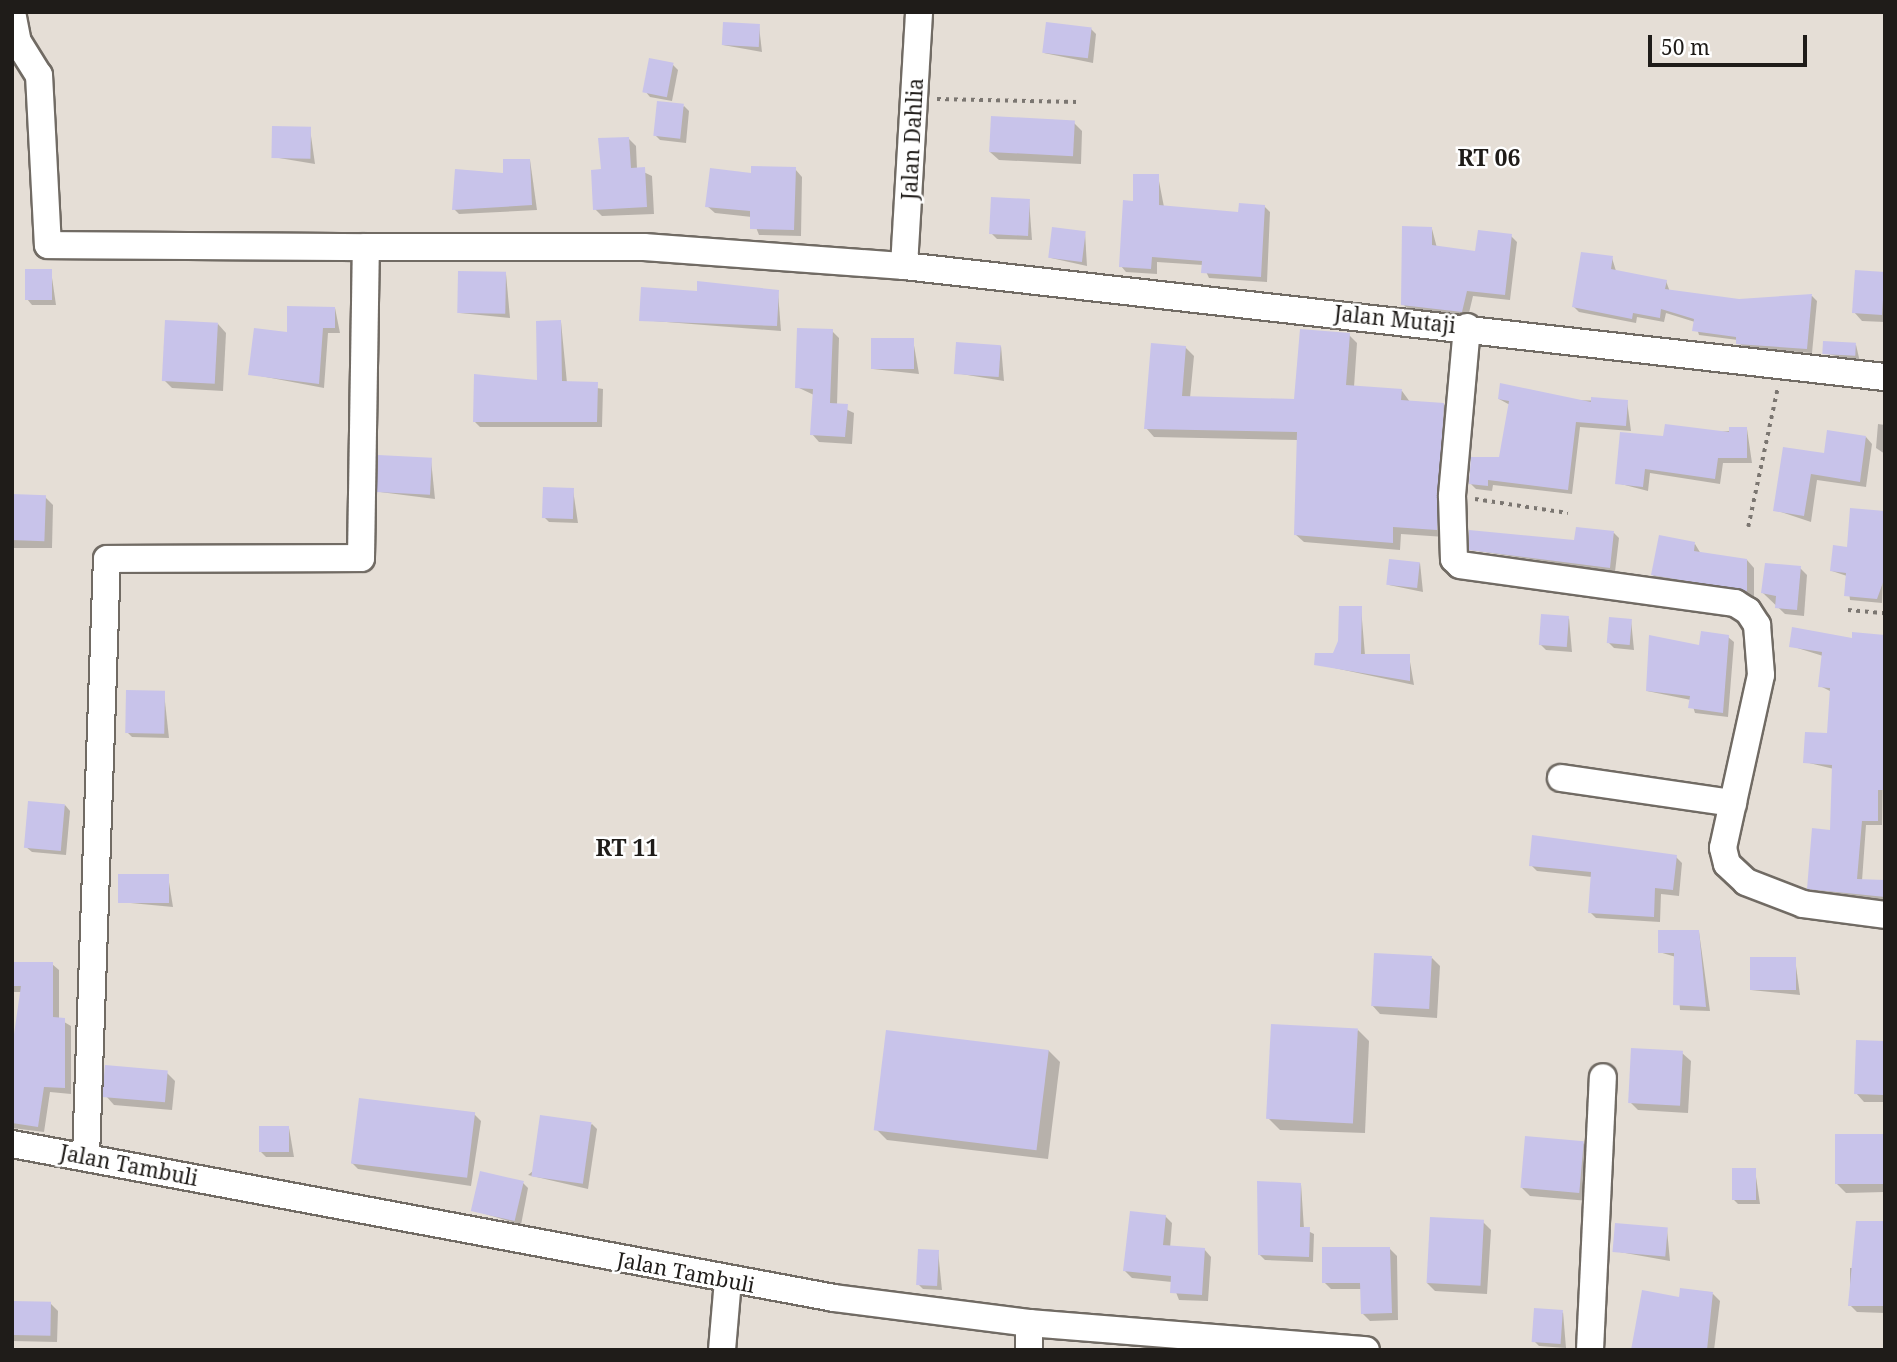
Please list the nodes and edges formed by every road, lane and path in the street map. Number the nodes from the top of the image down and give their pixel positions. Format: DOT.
graph roads {
  1 [pos="12,12"];
  2 [pos="919,12"];
  3 [pos="914,99"];
  4 [pos="1079,102"];
  5 [pos="366,247"];
  6 [pos="904,266"];
  7 [pos="1467,327"];
  8 [pos="1782,367"];
  9 [pos="1885,376"];
  10 [pos="1452,496"];
  11 [pos="1568,513"];
  12 [pos="1748,527"];
  13 [pos="1848,610"];
  14 [pos="1885,613"];
  15 [pos="1560,778"];
  16 [pos="1733,803"];
  17 [pos="1885,915"];
  18 [pos="1603,1077"];
  19 [pos="12,1144"];
  20 [pos="86,1156"];
  21 [pos="728,1280"];
  22 [pos="1029,1323"];
  23 [pos="722,1350"];
  24 [pos="1029,1350"];
  25 [pos="1366,1350"];
  26 [pos="1590,1350"];
  1 -- 5 [label="street, Jalan Mutaji"];
  2 -- 3 [label="street, Jalan Dahlia"];
  3 -- 4 [label="path"];
  3 -- 6 [label="street, Jalan Dahlia"];
  5 -- 6 [label="street, Jalan Mutaji"];
  5 -- 20 [label="street"];
  6 -- 7 [label="street, Jalan Mutaji"];
  7 -- 8 [label="street, Jalan Mutaji"];
  7 -- 10 [label="street"];
  8 -- 9 [label="street, Jalan Mutaji"];
  8 -- 12 [label="path"];
  10 -- 11 [label="path"];
  10 -- 16 [label="street"];
  13 -- 14 [label="path"];
  15 -- 16 [label="street"];
  16 -- 17 [label="street"];
  18 -- 26 [label="street"];
  19 -- 20 [label="street, Jalan Tambuli"];
  20 -- 21 [label="street, Jalan Tambuli"];
  21 -- 22 [label="street, Jalan Tambuli"];
  21 -- 23 [label="street"];
  22 -- 24 [label="street"];
  22 -- 25 [label="street, Jalan Tambuli"];
}
